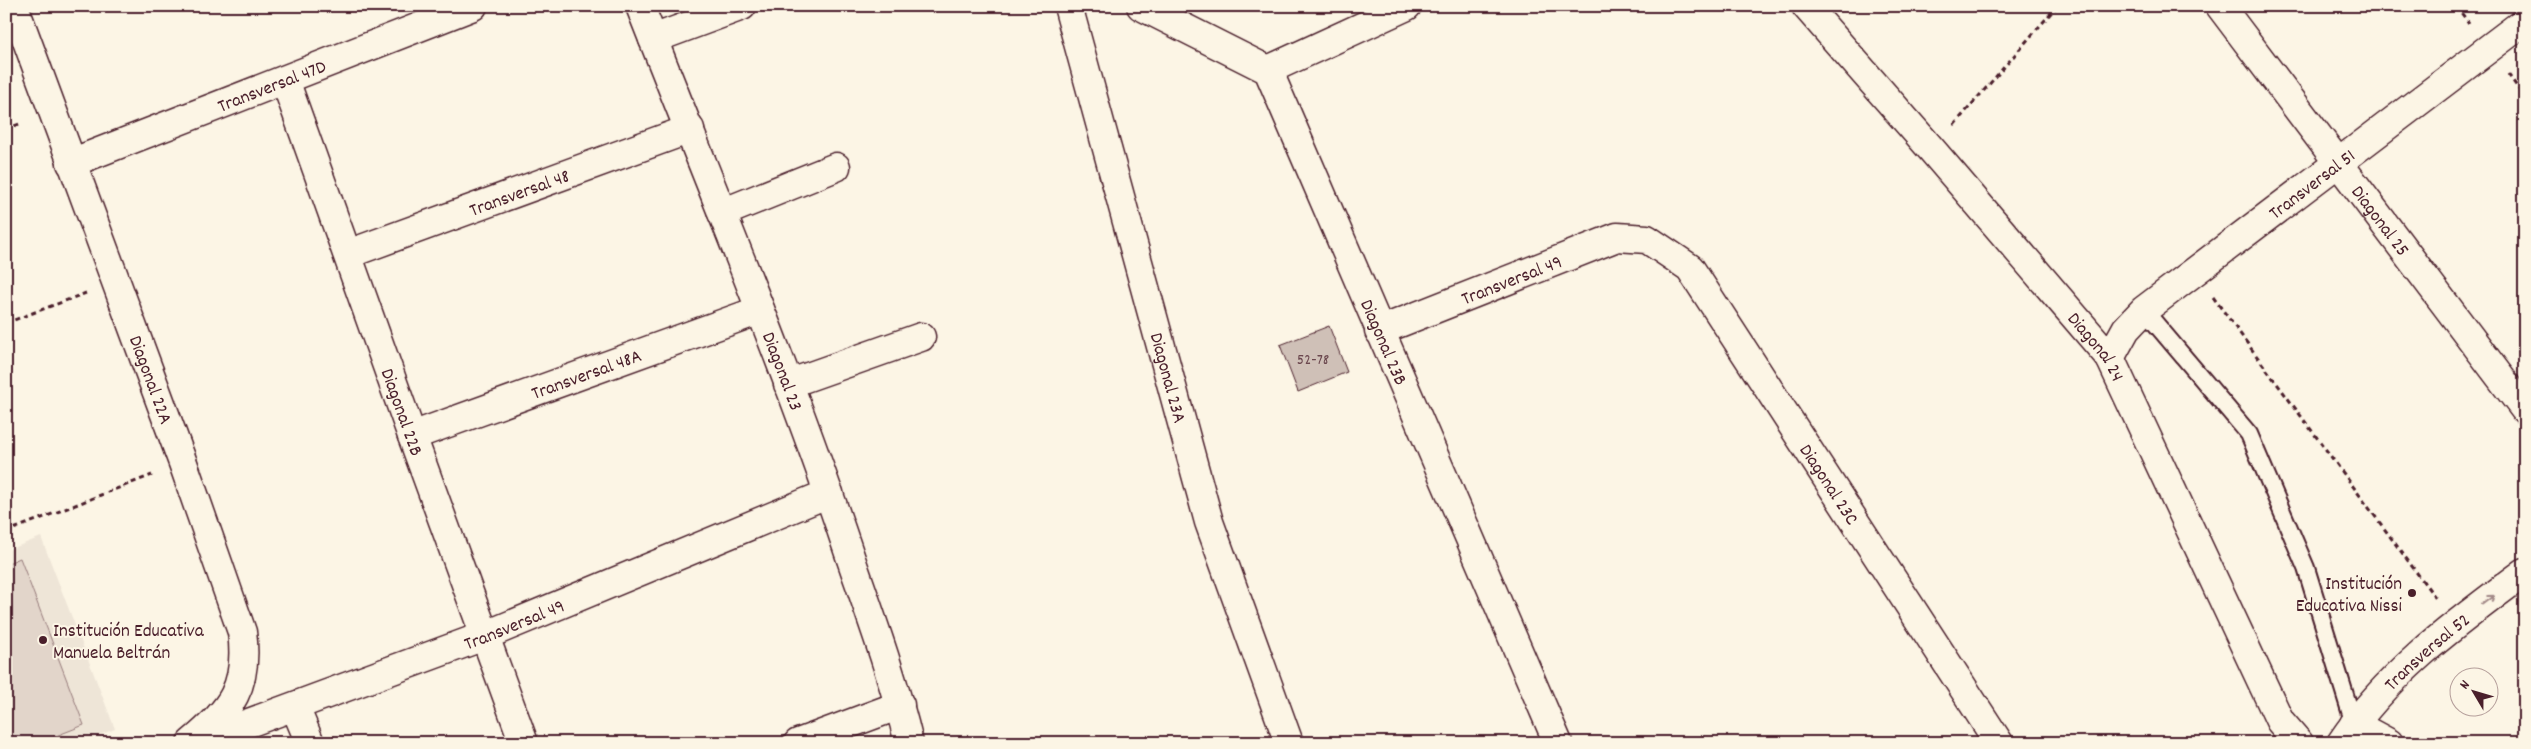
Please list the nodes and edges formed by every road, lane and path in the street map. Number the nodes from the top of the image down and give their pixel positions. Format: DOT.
graph roads {
  1 [pos="14,6"];
  2 [pos="473,6"];
  3 [pos="640,6"];
  4 [pos="742,6"];
  5 [pos="1068,6"];
  6 [pos="1141,6"];
  7 [pos="1407,6"];
  8 [pos="1806,6"];
  9 [pos="2057,6"];
  10 [pos="2220,6"];
  11 [pos="2525,21"];
  12 [pos="653,40"];
  13 [pos="1268,70"];
  14 [pos="285,80"];
  15 [pos="690,129"];
  16 [pos="1932,150"];
  17 [pos="2338,162"];
  18 [pos="71,163"];
  19 [pos="836,167"];
  20 [pos="722,213"];
  21 [pos="1647,239"];
  22 [pos="348,254"];
  23 [pos="2195,272"];
  24 [pos="114,282"];
  25 [pos="760,310"];
  26 [pos="2144,310"];
  27 [pos="6,323"];
  28 [pos="1379,332"];
  29 [pos="921,337"];
  30 [pos="2110,358"];
  31 [pos="788,384"];
  32 [pos="2525,410"];
  33 [pos="412,436"];
  34 [pos="183,462"];
  35 [pos="830,494"];
  36 [pos="6,532"];
  37 [pos="2525,572"];
  38 [pos="2420,579"];
  39 [pos="484,636"];
  40 [pos="900,705"];
  41 [pos="295,707"];
  42 [pos="2347,733"];
  43 [pos="1548,740"];
  44 [pos="193,743"];
  45 [pos="310,743"];
  46 [pos="524,743"];
  47 [pos="798,743"];
  48 [pos="909,743"];
  49 [pos="1290,743"];
  50 [pos="1999,743"];
  51 [pos="2299,743"];
  52 [pos="2389,743"];
  1 -- 18 [label="street, Diagonal 22A"];
  2 -- 14 [label="street, Transversal 47D"];
  3 -- 12 [label="street, Diagonal 23"];
  4 -- 12 [label="street"];
  5 -- 49 [label="street, Diagonal 23A"];
  6 -- 13 [label="street"];
  7 -- 13 [label="street"];
  8 -- 16 [label="street, Diagonal 24"];
  9 -- 16 [label="path"];
  10 -- 17 [label="street, Diagonal 25"];
  11 -- 17 [label="street, Transversal 51"];
  12 -- 15 [label="street, Diagonal 23"];
  13 -- 28 [label="street, Diagonal 23B"];
  14 -- 18 [label="street, Transversal 47D"];
  14 -- 22 [label="street, Diagonal 22B"];
  15 -- 20 [label="street, Diagonal 23"];
  15 -- 22 [label="street, Transversal 48"];
  16 -- 30 [label="street, Diagonal 24"];
  17 -- 23 [label="street, Transversal 51"];
  17 -- 32 [label="street, Diagonal 25"];
  18 -- 24 [label="street, Diagonal 22A"];
  19 -- 20 [label="street"];
  20 -- 25 [label="street, Diagonal 23"];
  21 -- 28 [label="street, Transversal 49"];
  21 -- 50 [label="street, Diagonal 23C"];
  22 -- 33 [label="street, Diagonal 22B"];
  23 -- 26 [label="street, Transversal 51"];
  23 -- 38 [label="path"];
  24 -- 27 [label="path"];
  24 -- 34 [label="street, Diagonal 22A"];
  25 -- 31 [label="street, Diagonal 23"];
  25 -- 33 [label="street, Transversal 48A"];
  26 -- 30 [label="street, Transversal 51"];
  26 -- 42 [label="lane"];
  28 -- 43 [label="street, Diagonal 23B"];
  29 -- 31 [label="street"];
  30 -- 51 [label="street, Diagonal 24"];
  31 -- 35 [label="street, Diagonal 23"];
  33 -- 39 [label="street, Diagonal 22B"];
  34 -- 36 [label="path"];
  34 -- 44 [label="street, Diagonal 22A"];
  35 -- 39 [label="street, Transversal 49"];
  35 -- 40 [label="street, Diagonal 23"];
  42 -- 37 [label="street, Transversal 52, one-way"];
  39 -- 41 [label="street, Transversal 49"];
  39 -- 46 [label="street, Diagonal 22B"];
  40 -- 47 [label="street"];
  40 -- 48 [label="street, Diagonal 23"];
  41 -- 44 [label="street, Transversal 49"];
  41 -- 45 [label="street"];
  42 -- 52 [label="street"];
}
